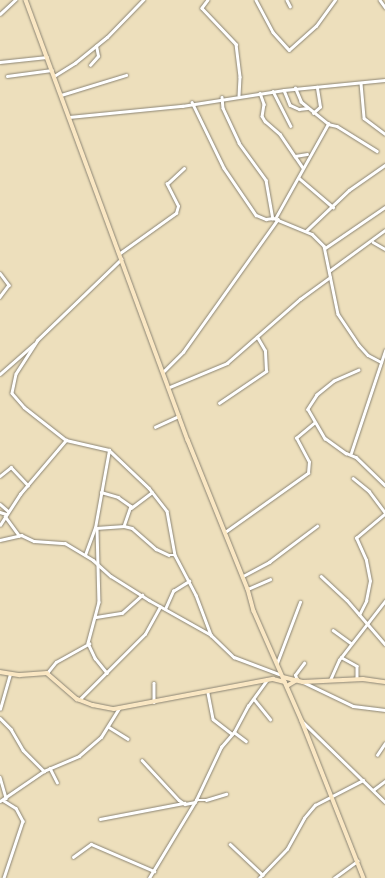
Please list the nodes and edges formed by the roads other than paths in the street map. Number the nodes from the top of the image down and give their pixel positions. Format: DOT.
graph roads {
  1 [pos="15,0"];
  2 [pos="26,0"];
  3 [pos="143,0"];
  4 [pos="208,0"];
  5 [pos="256,0"];
  6 [pos="287,0"];
  7 [pos="335,0"];
  8 [pos="380,0"];
  9 [pos="290,6"];
  10 [pos="385,6"];
  11 [pos="0,14"];
  12 [pos="96,46"];
  13 [pos="47,57"];
  14 [pos="0,62"];
  15 [pos="90,65"];
  16 [pos="52,70"];
  17 [pos="126,75"];
  18 [pos="7,76"];
  19 [pos="53,76"];
  20 [pos="385,80"];
  21 [pos="361,83"];
  22 [pos="317,87"];
  23 [pos="295,88"];
  24 [pos="284,90"];
  25 [pos="273,91"];
  26 [pos="260,93"];
  27 [pos="60,95"];
  28 [pos="239,95"];
  29 [pos="222,97"];
  30 [pos="192,102"];
  31 [pos="307,108"];
  32 [pos="314,113"];
  33 [pos="69,117"];
  34 [pos="328,124"];
  35 [pos="291,126"];
  36 [pos="385,134"];
  37 [pos="377,151"];
  38 [pos="307,154"];
  39 [pos="295,156"];
  40 [pos="385,165"];
  41 [pos="184,168"];
  42 [pos="303,168"];
  43 [pos="299,178"];
  44 [pos="333,207"];
  45 [pos="385,207"];
  46 [pos="276,218"];
  47 [pos="385,230"];
  48 [pos="306,231"];
  49 [pos="372,242"];
  50 [pos="325,248"];
  51 [pos="385,249"];
  52 [pos="120,253"];
  53 [pos="122,259"];
  54 [pos="329,271"];
  55 [pos="0,273"];
  56 [pos="330,277"];
  57 [pos="0,297"];
  58 [pos="257,337"];
  59 [pos="38,340"];
  60 [pos="385,351"];
  61 [pos="382,362"];
  62 [pos="359,370"];
  63 [pos="164,371"];
  64 [pos="0,374"];
  65 [pos="170,387"];
  66 [pos="219,403"];
  67 [pos="179,416"];
  68 [pos="314,423"];
  69 [pos="155,427"];
  70 [pos="66,440"];
  71 [pos="109,450"];
  72 [pos="351,453"];
  73 [pos="0,476"];
  74 [pos="353,478"];
  75 [pos="28,485"];
  76 [pos="385,485"];
  77 [pos="101,492"];
  78 [pos="152,492"];
  79 [pos="0,504"];
  80 [pos="131,508"];
  81 [pos="0,512"];
  82 [pos="7,513"];
  83 [pos="385,513"];
  84 [pos="0,525"];
  85 [pos="124,526"];
  86 [pos="317,526"];
  87 [pos="96,528"];
  88 [pos="225,532"];
  89 [pos="19,535"];
  90 [pos="0,540"];
  91 [pos="85,555"];
  92 [pos="175,555"];
  93 [pos="97,563"];
  94 [pos="243,576"];
  95 [pos="321,576"];
  96 [pos="270,579"];
  97 [pos="189,581"];
  98 [pos="248,589"];
  99 [pos="142,595"];
  100 [pos="385,601"];
  101 [pos="300,602"];
  102 [pos="160,607"];
  103 [pos="165,609"];
  104 [pos="359,615"];
  105 [pos="96,617"];
  106 [pos="367,624"];
  107 [pos="333,630"];
  108 [pos="211,636"];
  109 [pos="89,644"];
  110 [pos="351,644"];
  111 [pos="385,644"];
  112 [pos="341,658"];
  113 [pos="277,663"];
  114 [pos="304,663"];
  115 [pos="0,668"];
  116 [pos="2,673"];
  117 [pos="47,673"];
  118 [pos="280,673"];
  119 [pos="10,674"];
  120 [pos="107,674"];
  121 [pos="283,677"];
  122 [pos="273,679"];
  123 [pos="357,679"];
  124 [pos="267,680"];
  125 [pos="297,680"];
  126 [pos="330,681"];
  127 [pos="303,682"];
  128 [pos="385,682"];
  129 [pos="154,683"];
  130 [pos="286,684"];
  131 [pos="208,693"];
  132 [pos="254,699"];
  133 [pos="79,700"];
  134 [pos="154,703"];
  135 [pos="119,708"];
  136 [pos="0,709"];
  137 [pos="385,710"];
  138 [pos="0,718"];
  139 [pos="270,719"];
  140 [pos="302,721"];
  141 [pos="109,727"];
  142 [pos="233,733"];
  143 [pos="128,739"];
  144 [pos="246,741"];
  145 [pos="385,743"];
  146 [pos="377,755"];
  147 [pos="142,760"];
  148 [pos="50,768"];
  149 [pos="44,771"];
  150 [pos="0,777"];
  151 [pos="363,780"];
  152 [pos="385,781"];
  153 [pos="57,782"];
  154 [pos="373,790"];
  155 [pos="226,794"];
  156 [pos="331,796"];
  157 [pos="6,798"];
  158 [pos="1,800"];
  159 [pos="195,801"];
  160 [pos="385,802"];
  161 [pos="184,803"];
  162 [pos="100,820"];
  163 [pos="230,844"];
  164 [pos="73,857"];
  165 [pos="357,860"];
  166 [pos="154,871"];
  167 [pos="262,875"];
  168 [pos="4,878"];
  169 [pos="150,878"];
  170 [pos="259,878"];
  171 [pos="334,878"];
  172 [pos="364,878"];
  1 -- 11 [label="street"];
  2 -- 13 [label="main road"];
  3 -- 12 [label="street"];
  4 -- 28 [label="street"];
  5 -- 7 [label="street"];
  6 -- 9 [label="street"];
  8 -- 10 [label="street"];
  12 -- 15 [label="street"];
  12 -- 19 [label="street"];
  13 -- 14 [label="street"];
  13 -- 16 [label="main road"];
  16 -- 18 [label="street"];
  16 -- 19 [label="main road"];
  17 -- 27 [label="street"];
  19 -- 27 [label="main road"];
  20 -- 21 [label="street"];
  21 -- 22 [label="street"];
  21 -- 36 [label="street"];
  22 -- 23 [label="street"];
  22 -- 32 [label="street"];
  23 -- 24 [label="street"];
  23 -- 31 [label="street"];
  24 -- 25 [label="street"];
  24 -- 31 [label="street"];
  25 -- 26 [label="street"];
  25 -- 35 [label="street"];
  26 -- 28 [label="street"];
  26 -- 39 [label="street"];
  27 -- 33 [label="main road"];
  28 -- 29 [label="street"];
  29 -- 30 [label="street"];
  29 -- 46 [label="street"];
  30 -- 33 [label="street"];
  30 -- 46 [label="street"];
  31 -- 32 [label="street"];
  32 -- 34 [label="street"];
  33 -- 52 [label="main road"];
  34 -- 37 [label="street"];
  34 -- 42 [label="street"];
  38 -- 39 [label="street"];
  39 -- 42 [label="street"];
  40 -- 44 [label="street"];
  41 -- 52 [label="street"];
  42 -- 43 [label="street"];
  43 -- 44 [label="street"];
  43 -- 46 [label="street"];
  44 -- 48 [label="street"];
  45 -- 50 [label="street"];
  46 -- 48 [label="street"];
  46 -- 63 [label="street"];
  47 -- 49 [label="street"];
  48 -- 50 [label="street"];
  49 -- 51 [label="street"];
  49 -- 54 [label="street"];
  50 -- 54 [label="street"];
  52 -- 53 [label="main road"];
  53 -- 59 [label="street"];
  53 -- 63 [label="main road"];
  54 -- 56 [label="street"];
  55 -- 57 [label="street"];
  56 -- 58 [label="street"];
  56 -- 61 [label="street"];
  58 -- 65 [label="street"];
  58 -- 66 [label="street"];
  59 -- 64 [label="street"];
  59 -- 70 [label="street"];
  60 -- 61 [label="street"];
  61 -- 72 [label="street"];
  62 -- 68 [label="street"];
  63 -- 65 [label="main road"];
  65 -- 67 [label="main road"];
  67 -- 69 [label="street"];
  67 -- 88 [label="main road"];
  68 -- 72 [label="street"];
  68 -- 88 [label="street"];
  70 -- 71 [label="street"];
  70 -- 75 [label="street"];
  71 -- 77 [label="street"];
  71 -- 78 [label="street"];
  72 -- 76 [label="street"];
  73 -- 75 [label="street"];
  74 -- 83 [label="street"];
  75 -- 82 [label="street"];
  77 -- 80 [label="street"];
  77 -- 87 [label="street"];
  78 -- 80 [label="street"];
  78 -- 92 [label="street"];
  79 -- 82 [label="street"];
  80 -- 85 [label="street"];
  81 -- 82 [label="street"];
  82 -- 84 [label="street"];
  82 -- 89 [label="street"];
  83 -- 104 [label="street"];
  85 -- 87 [label="street"];
  85 -- 92 [label="street"];
  86 -- 94 [label="street"];
  87 -- 91 [label="street"];
  87 -- 93 [label="street"];
  88 -- 94 [label="main road"];
  89 -- 90 [label="street"];
  89 -- 91 [label="street"];
  91 -- 93 [label="street"];
  92 -- 97 [label="street"];
  93 -- 99 [label="street"];
  93 -- 105 [label="street"];
  94 -- 98 [label="main road"];
  95 -- 104 [label="street"];
  96 -- 98 [label="street"];
  97 -- 103 [label="street"];
  97 -- 108 [label="street"];
  98 -- 113 [label="main road"];
  99 -- 102 [label="street"];
  99 -- 105 [label="street"];
  100 -- 106 [label="street"];
  101 -- 113 [label="street"];
  102 -- 103 [label="street"];
  102 -- 120 [label="street"];
  103 -- 108 [label="street"];
  104 -- 106 [label="street"];
  105 -- 109 [label="street"];
  106 -- 110 [label="street"];
  106 -- 111 [label="street"];
  107 -- 110 [label="street"];
  108 -- 118 [label="street"];
  109 -- 117 [label="street"];
  109 -- 120 [label="street"];
  110 -- 112 [label="street"];
  112 -- 123 [label="street"];
  112 -- 126 [label="street"];
  113 -- 118 [label="main road"];
  114 -- 125 [label="street"];
  115 -- 116 [label="street"];
  116 -- 119 [label="main road"];
  117 -- 119 [label="main road"];
  117 -- 133 [label="main road"];
  118 -- 121 [label="main road"];
  118 -- 122 [label="main road"];
  119 -- 136 [label="street"];
  120 -- 133 [label="street"];
  121 -- 125 [label="main road"];
  121 -- 130 [label="main road"];
  122 -- 124 [label="main road"];
  122 -- 130 [label="main road"];
  123 -- 126 [label="main road"];
  123 -- 128 [label="main road"];
  124 -- 131 [label="main road"];
  124 -- 132 [label="street"];
  125 -- 127 [label="main road"];
  125 -- 130 [label="main road"];
  126 -- 127 [label="main road"];
  127 -- 137 [label="street"];
  129 -- 134 [label="street"];
  130 -- 140 [label="main road"];
  131 -- 134 [label="main road"];
  131 -- 142 [label="street"];
  132 -- 139 [label="street"];
  132 -- 142 [label="street"];
  133 -- 135 [label="main road"];
  134 -- 135 [label="main road"];
  135 -- 141 [label="street"];
  138 -- 149 [label="street"];
  140 -- 151 [label="street"];
  140 -- 156 [label="main road"];
  141 -- 143 [label="street"];
  141 -- 148 [label="street"];
  142 -- 144 [label="street"];
  142 -- 159 [label="street"];
  145 -- 146 [label="street"];
  147 -- 161 [label="street"];
  148 -- 149 [label="street"];
  148 -- 153 [label="street"];
  149 -- 157 [label="street"];
  150 -- 157 [label="street"];
  151 -- 154 [label="street"];
  151 -- 156 [label="street"];
  152 -- 154 [label="street"];
  154 -- 160 [label="street"];
  155 -- 159 [label="street"];
  156 -- 165 [label="main road"];
  156 -- 167 [label="street"];
  157 -- 158 [label="street"];
  158 -- 168 [label="street"];
  159 -- 161 [label="street"];
  159 -- 166 [label="street"];
  161 -- 162 [label="street"];
  163 -- 167 [label="street"];
  164 -- 166 [label="street"];
  165 -- 171 [label="street"];
  165 -- 172 [label="main road"];
  166 -- 169 [label="street"];
  167 -- 170 [label="street"];
}
